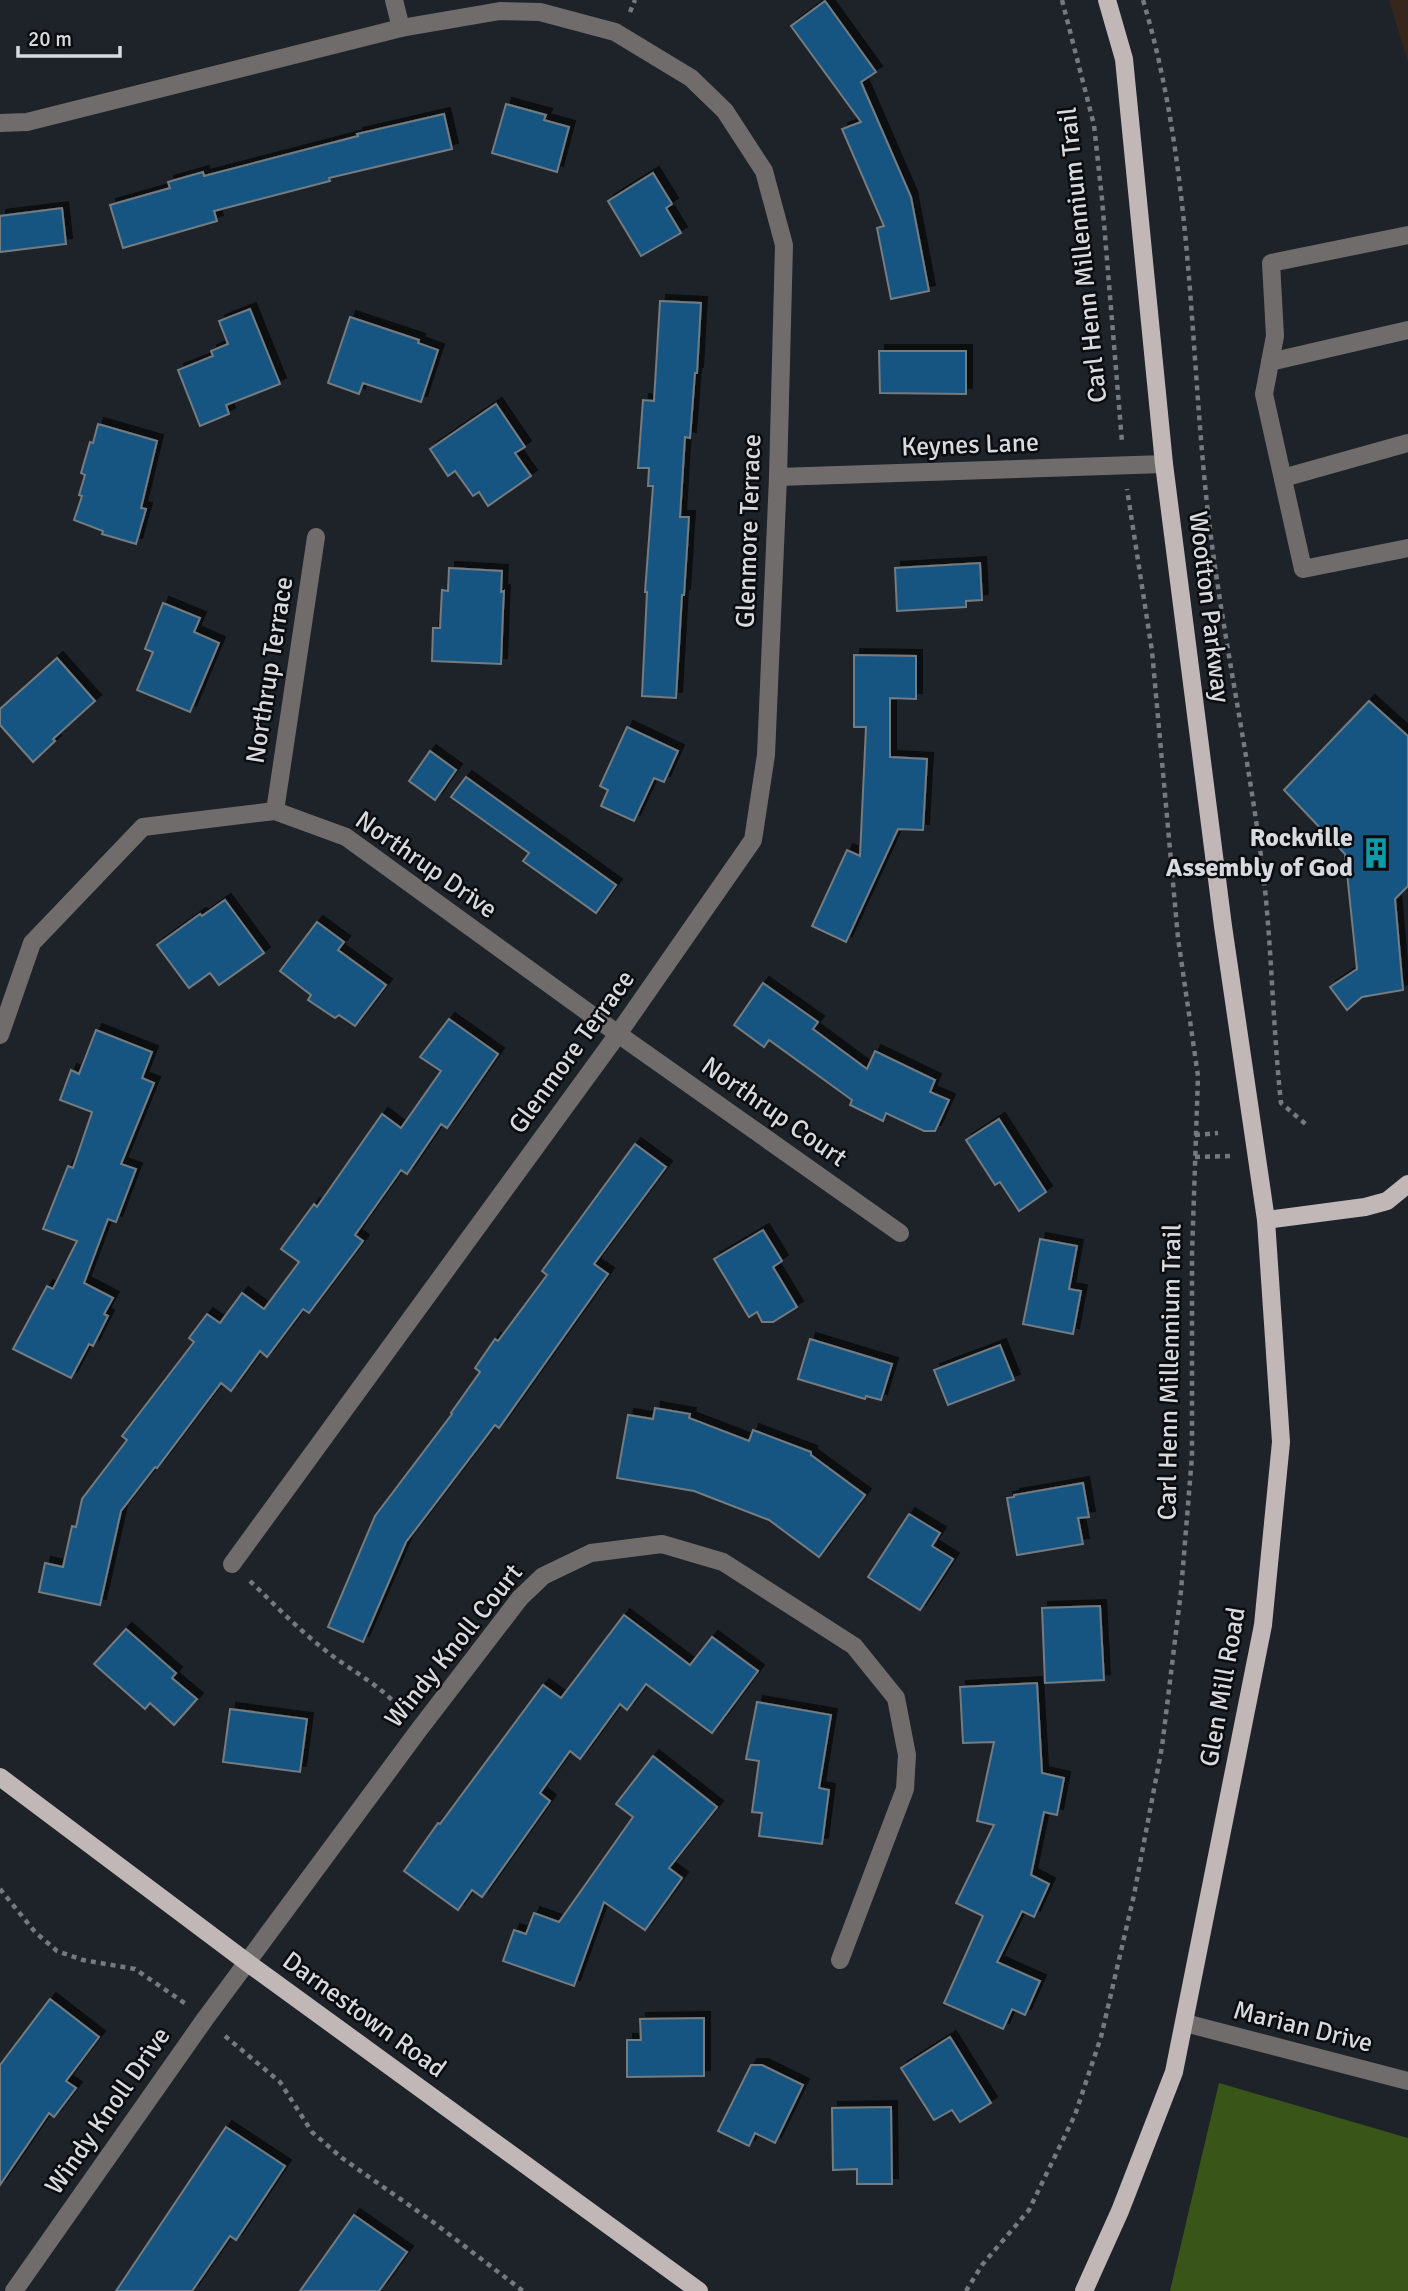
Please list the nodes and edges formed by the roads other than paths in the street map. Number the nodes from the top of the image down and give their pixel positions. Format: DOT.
graph roads {
  1 [pos="394,0"];
  2 [pos="1107,0"];
  3 [pos="401,28"];
  4 [pos="0,124"];
  5 [pos="1408,235"];
  6 [pos="1408,330"];
  7 [pos="1270,362"];
  8 [pos="1408,443"];
  9 [pos="1164,464"];
  10 [pos="778,477"];
  11 [pos="1283,478"];
  12 [pos="316,537"];
  13 [pos="1408,548"];
  14 [pos="275,811"];
  15 [pos="618,1034"];
  16 [pos="0,1035"];
  17 [pos="1408,1184"];
  18 [pos="1266,1220"];
  19 [pos="900,1233"];
  20 [pos="232,1564"];
  21 [pos="0,1777"];
  22 [pos="840,1960"];
  23 [pos="248,1963"];
  24 [pos="1185,2023"];
  25 [pos="1408,2081"];
  26 [pos="14,2291"];
  27 [pos="699,2291"];
  28 [pos="1084,2291"];
  1 -- 3 [label="street"];
  2 -- 9 [label="main road, Wootton Parkway"];
  3 -- 4 [label="street, Glenmore Terrace"];
  3 -- 10 [label="street, Glenmore Terrace"];
  5 -- 7 [label="street"];
  6 -- 7 [label="street"];
  7 -- 11 [label="street"];
  8 -- 11 [label="street"];
  9 -- 10 [label="street, Keynes Lane"];
  9 -- 18 [label="main road, Wootton Parkway"];
  10 -- 15 [label="street, Glenmore Terrace"];
  11 -- 13 [label="street"];
  12 -- 14 [label="street, Northrup Terrace"];
  14 -- 15 [label="street, Northrup Drive"];
  14 -- 16 [label="street, Northrup Drive"];
  15 -- 19 [label="street, Northrup Court"];
  15 -- 20 [label="street, Glenmore Terrace"];
  17 -- 18 [label="main road"];
  18 -- 24 [label="main road, Glen Mill Road"];
  21 -- 23 [label="main road, Darnestown Road"];
  22 -- 23 [label="street, Windy Knoll Court"];
  23 -- 26 [label="street, Windy Knoll Drive"];
  23 -- 27 [label="main road, Darnestown Road"];
  24 -- 25 [label="street, Marian Drive"];
  24 -- 28 [label="main road, Glen Mill Road"];
}
